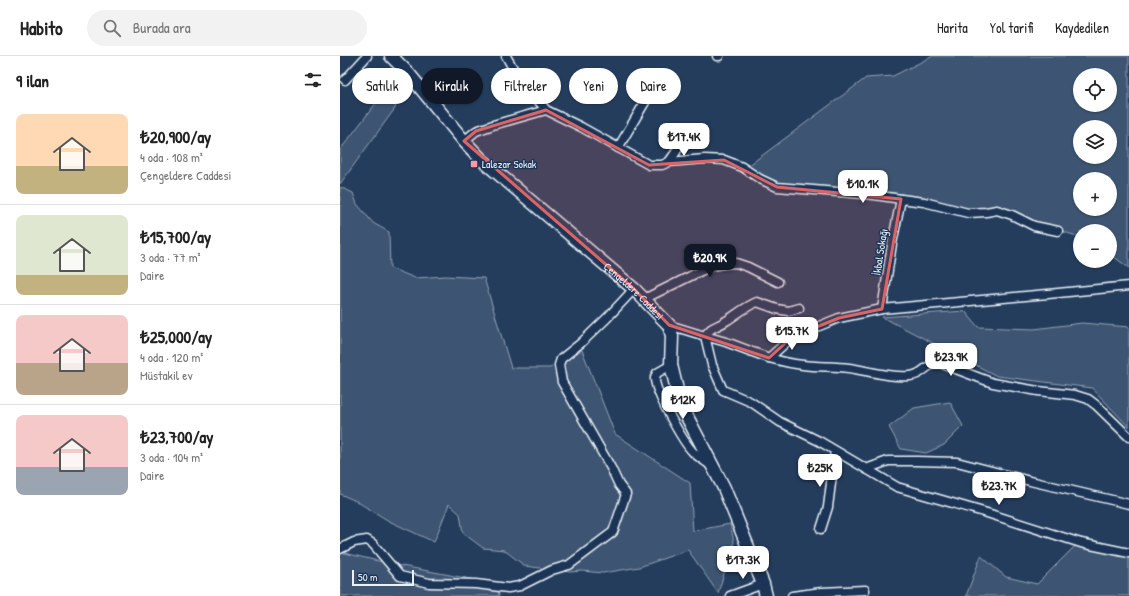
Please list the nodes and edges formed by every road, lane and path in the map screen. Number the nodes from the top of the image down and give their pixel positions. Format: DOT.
graph roads {
  1 [pos="367,56"];
  2 [pos="391,56"];
  3 [pos="506,56"];
  4 [pos="345,80"];
  5 [pos="644,104"];
  6 [pos="546,110"];
  7 [pos="464,141"];
  8 [pos="680,142"];
  9 [pos="618,148"];
  10 [pos="669,162"];
  11 [pos="901,199"];
  12 [pos="1058,231"];
  13 [pos="778,282"];
  14 [pos="1129,286"];
  15 [pos="634,289"];
  16 [pos="644,299"];
  17 [pos="799,308"];
  18 [pos="882,309"];
  19 [pos="668,324"];
  20 [pos="705,336"];
  21 [pos="769,358"];
  22 [pos="671,365"];
  23 [pos="1129,437"];
  24 [pos="835,451"];
  25 [pos="866,469"];
  26 [pos="716,470"];
  27 [pos="1129,504"];
  28 [pos="821,529"];
  29 [pos="340,549"];
  30 [pos="1129,553"];
  31 [pos="763,584"];
  32 [pos="865,590"];
  33 [pos="730,596"];
  34 [pos="766,596"];
  35 [pos="792,596"];
  1 -- 4 [label="street"];
  2 -- 7 [label="main road, Çengeldere Caddesi"];
  3 -- 6 [label="street"];
  5 -- 9 [label="street"];
  6 -- 7 [label="street"];
  6 -- 9 [label="street"];
  7 -- 15 [label="main road, Çengeldere Caddesi"];
  8 -- 10 [label="street"];
  9 -- 10 [label="street"];
  10 -- 11 [label="street"];
  11 -- 12 [label="street"];
  11 -- 18 [label="street, İkbal Sokağı"];
  13 -- 16 [label="street"];
  14 -- 18 [label="street"];
  15 -- 16 [label="main road, Çengeldere Caddesi"];
  15 -- 29 [label="street"];
  16 -- 19 [label="main road, Çengeldere Caddesi"];
  17 -- 20 [label="street"];
  18 -- 21 [label="street"];
  19 -- 20 [label="street"];
  19 -- 22 [label="main road, Çengeldere Caddesi"];
  20 -- 21 [label="street"];
  20 -- 24 [label="street"];
  21 -- 23 [label="street"];
  22 -- 26 [label="main road, Çengeldere Caddesi"];
  22 -- 26 [label="street"];
  24 -- 25 [label="street"];
  24 -- 28 [label="street"];
  25 -- 27 [label="street"];
  25 -- 30 [label="street"];
  26 -- 31 [label="main road, Çengeldere Caddesi"];
  31 -- 33 [label="street"];
  31 -- 34 [label="main road, Çengeldere Caddesi"];
  32 -- 35 [label="street"];
}
